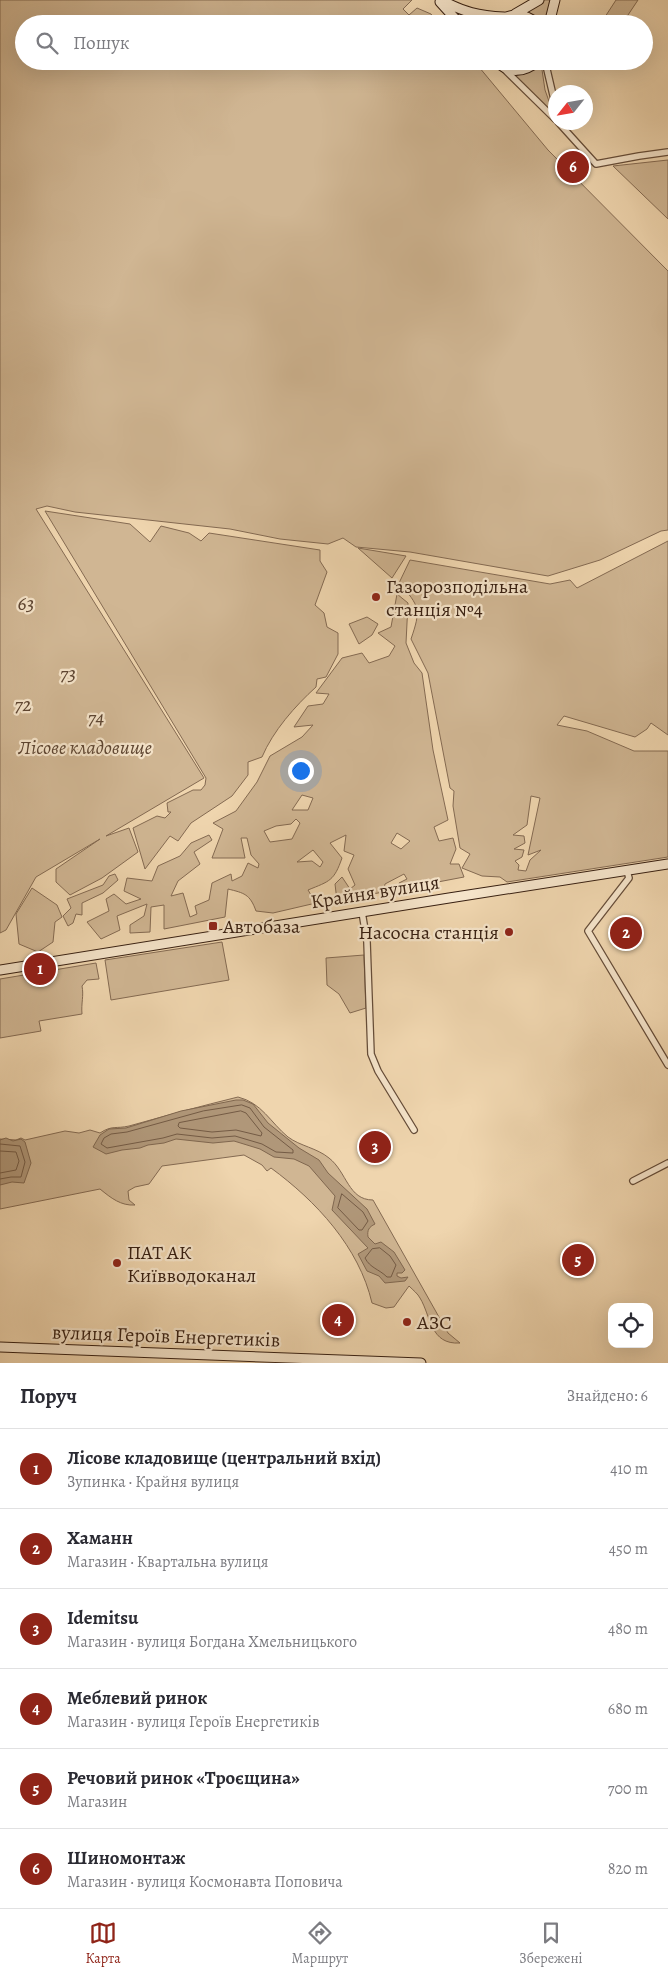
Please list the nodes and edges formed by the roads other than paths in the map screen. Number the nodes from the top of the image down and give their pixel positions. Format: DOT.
graph roads {
  1 [pos="440,0"];
  2 [pos="539,0"];
  3 [pos="555,0"];
  4 [pos="515,14"];
  5 [pos="452,15"];
  6 [pos="475,15"];
  7 [pos="511,15"];
  8 [pos="524,15"];
  9 [pos="551,15"];
  10 [pos="505,70"];
  11 [pos="547,70"];
  12 [pos="551,85"];
  13 [pos="548,112"];
  14 [pos="565,130"];
  15 [pos="668,152"];
  16 [pos="668,864"];
  17 [pos="627,871"];
  18 [pos="362,912"];
  19 [pos="0,970"];
  20 [pos="668,1065"];
  21 [pos="414,1130"];
  22 [pos="668,1163"];
  23 [pos="633,1181"];
  24 [pos="0,1347"];
  25 [pos="421,1363"];
  1 -- 5 [label="street"];
  1 -- 6 [label="street"];
  2 -- 4 [label="street"];
  3 -- 9 [label="street"];
  4 -- 7 [label="street"];
  4 -- 8 [label="street"];
  10 -- 13 [label="street"];
  11 -- 12 [label="street"];
  14 -- 15 [label="street"];
  16 -- 17 [label="street, Крайня вулиця"];
  17 -- 18 [label="street, Крайня вулиця"];
  17 -- 20 [label="street"];
  18 -- 19 [label="street, Крайня вулиця"];
  18 -- 21 [label="street"];
  22 -- 23 [label="street"];
  24 -- 25 [label="street, вулиця Героїв Енергетиків"];
}
